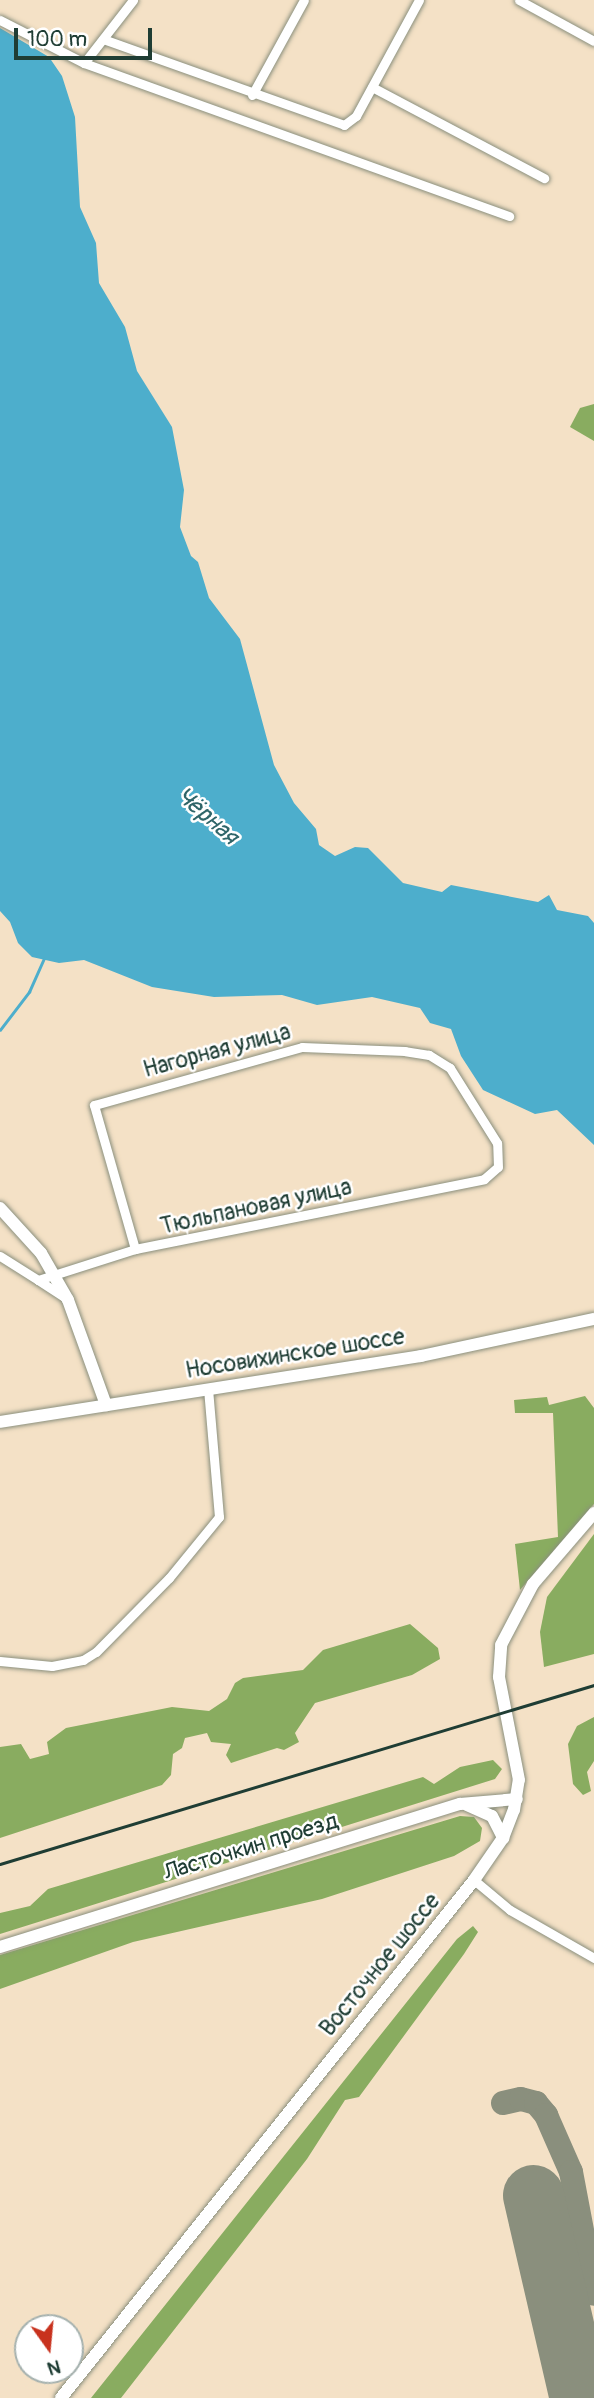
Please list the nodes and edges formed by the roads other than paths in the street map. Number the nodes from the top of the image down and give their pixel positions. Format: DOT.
graph roads {
  1 [pos="133,0"];
  2 [pos="304,0"];
  3 [pos="419,0"];
  4 [pos="519,0"];
  5 [pos="0,20"];
  6 [pos="103,39"];
  7 [pos="594,41"];
  8 [pos="84,63"];
  9 [pos="372,87"];
  10 [pos="252,95"];
  11 [pos="544,178"];
  12 [pos="509,216"];
  13 [pos="484,1179"];
  14 [pos="0,1208"];
  15 [pos="135,1249"];
  16 [pos="0,1256"];
  17 [pos="54,1273"];
  18 [pos="38,1280"];
  19 [pos="68,1300"];
  20 [pos="594,1320"];
  21 [pos="208,1388"];
  22 [pos="106,1405"];
  23 [pos="0,1422"];
  24 [pos="594,1513"];
  25 [pos="0,1661"];
  26 [pos="517,1799"];
  27 [pos="460,1804"];
  28 [pos="502,1838"];
  29 [pos="474,1880"];
  30 [pos="0,1947"];
  31 [pos="594,1958"];
  32 [pos="61,2398"];
  1 -- 6 [label="street"];
  2 -- 10 [label="street"];
  3 -- 9 [label="street"];
  4 -- 7 [label="street"];
  5 -- 8 [label="street"];
  6 -- 8 [label="street"];
  6 -- 10 [label="street"];
  8 -- 12 [label="street"];
  9 -- 10 [label="street"];
  9 -- 11 [label="street"];
  13 -- 15 [label="street, Тюльпановая улица"];
  13 -- 15 [label="street, Нагорная улица"];
  14 -- 17 [label="main road"];
  15 -- 17 [label="street, Тюльпановая улица"];
  16 -- 18 [label="street"];
  17 -- 18 [label="street, Тюльпановая улица"];
  17 -- 19 [label="main road"];
  18 -- 19 [label="street"];
  19 -- 22 [label="main road"];
  20 -- 21 [label="main road, Носовихинское шоссе"];
  21 -- 22 [label="main road, Носовихинское шоссе"];
  21 -- 25 [label="street"];
  22 -- 23 [label="main road, Носовихинское шоссе"];
  24 -- 26 [label="main road, Восточное шоссе"];
  26 -- 27 [label="main road, Ласточкин проезд"];
  26 -- 28 [label="main road, Восточное шоссе"];
  27 -- 28 [label="main road"];
  27 -- 30 [label="main road, Ласточкин проезд"];
  28 -- 29 [label="main road, Восточное шоссе"];
  29 -- 31 [label="street"];
  29 -- 32 [label="main road, Восточное шоссе"];
}
